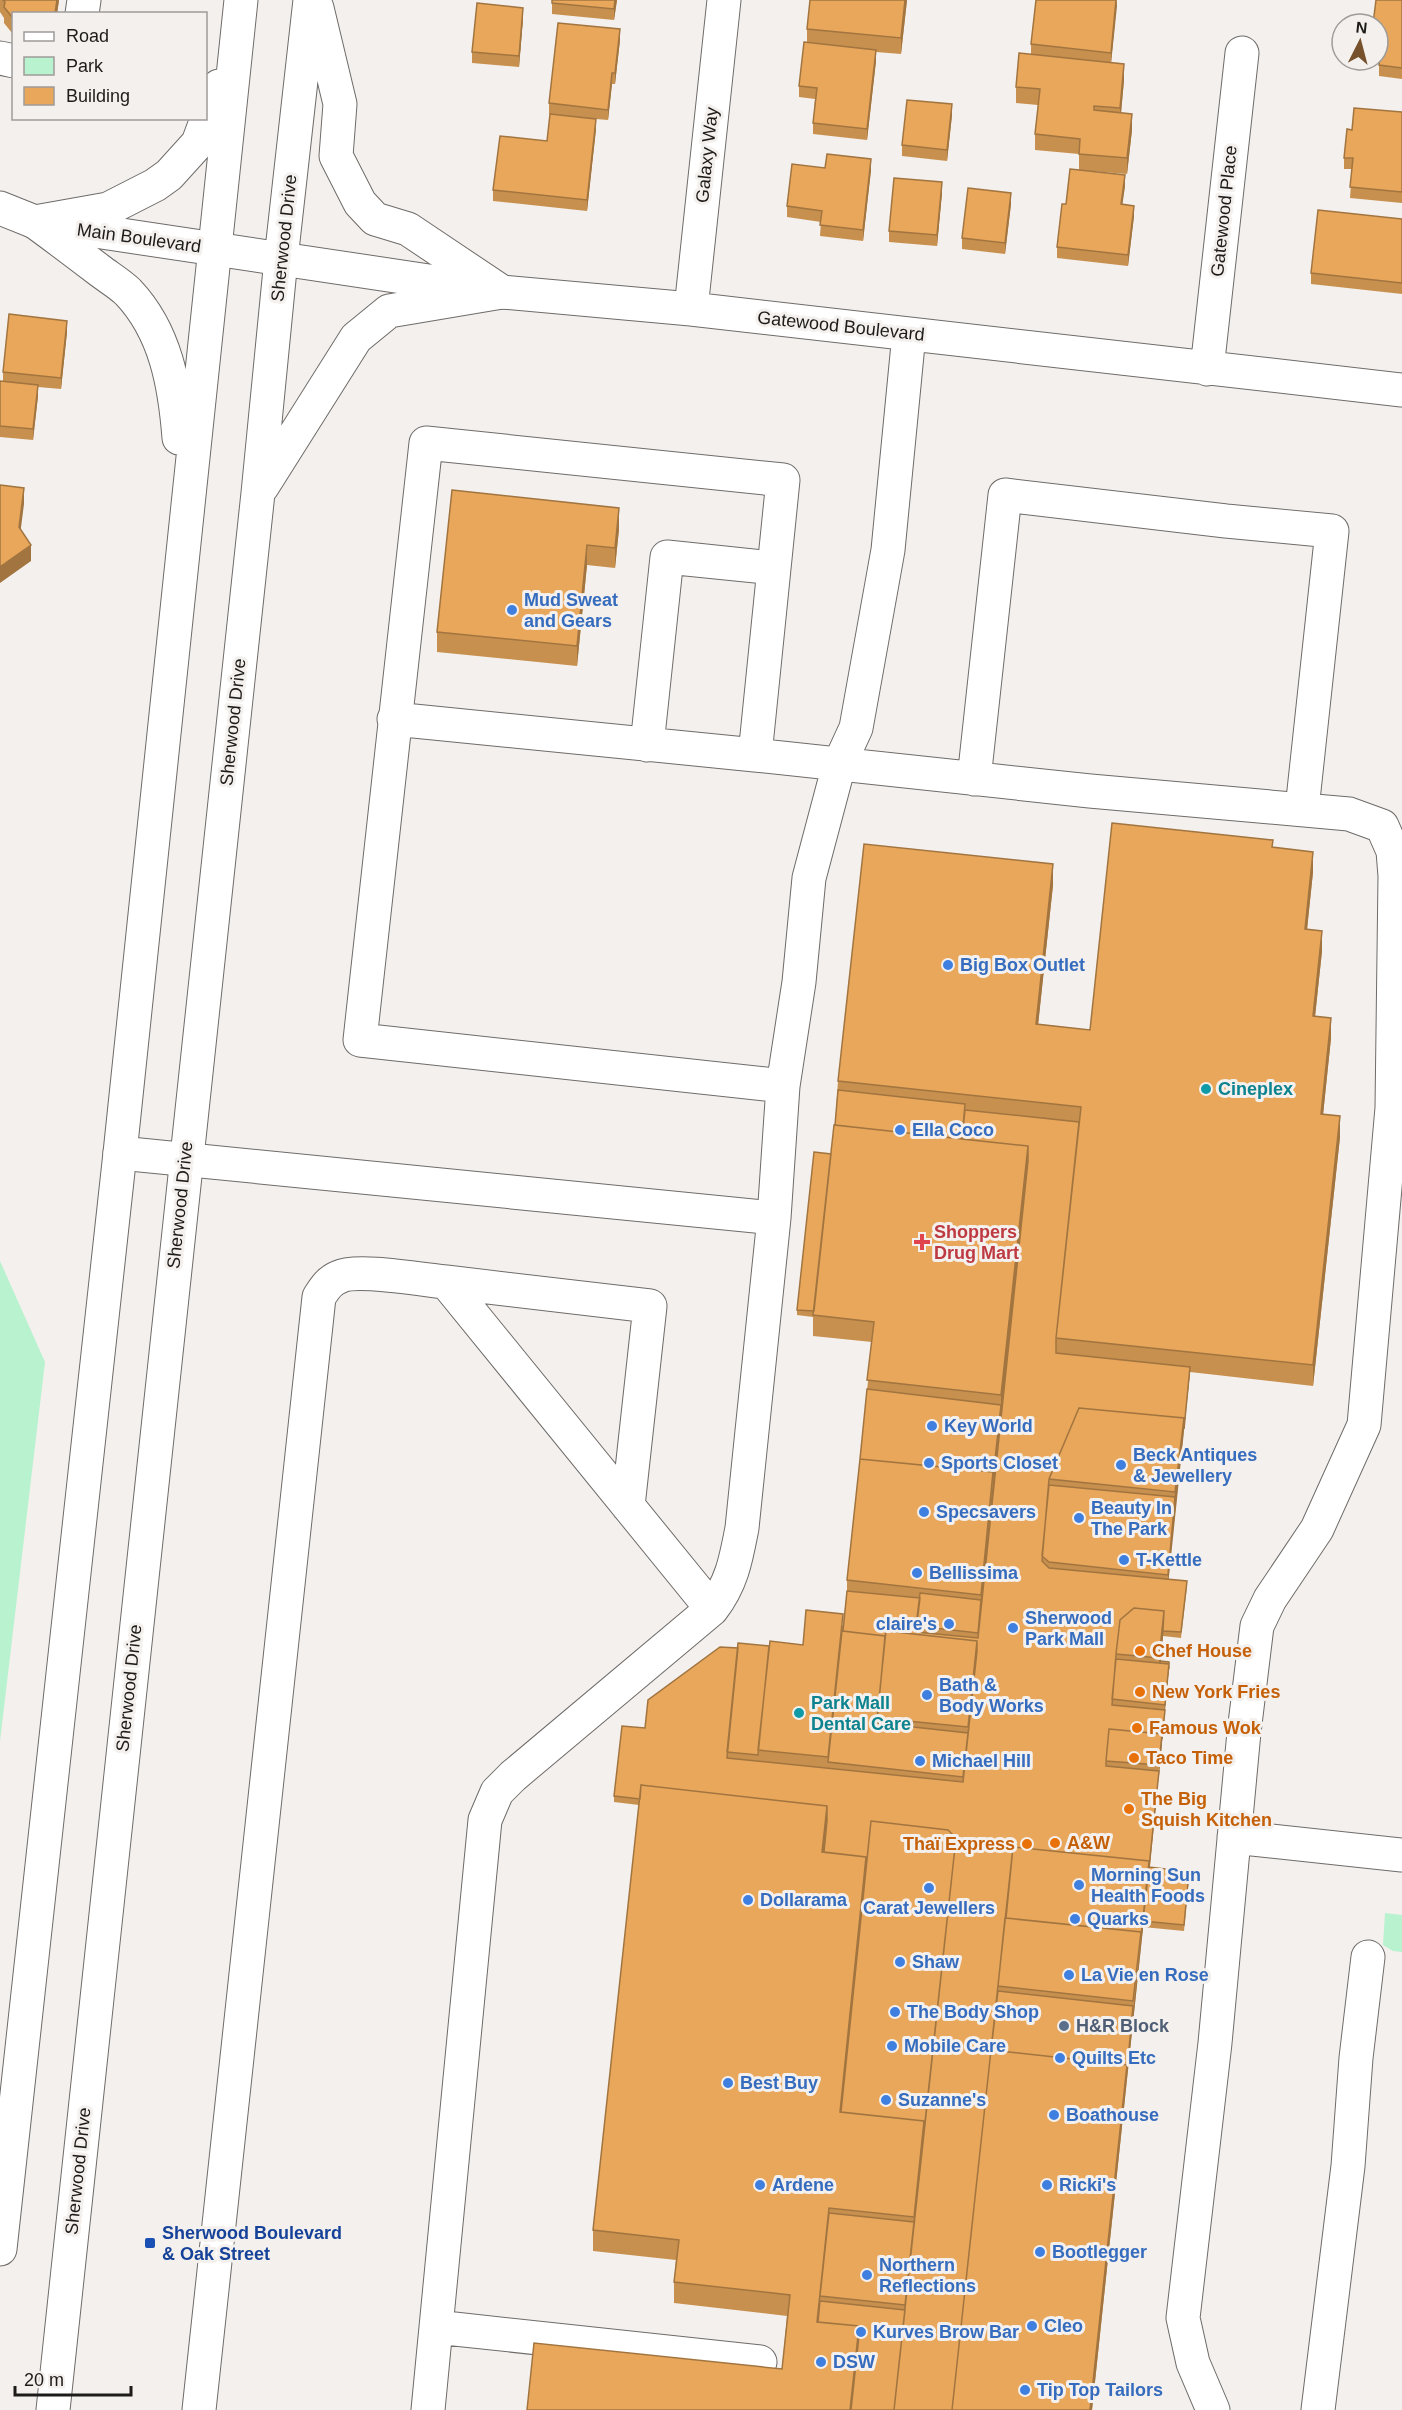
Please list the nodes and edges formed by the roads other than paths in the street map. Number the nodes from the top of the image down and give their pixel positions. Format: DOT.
graph roads {
  1 [pos="241,0"];
  2 [pos="313,0"];
  3 [pos="724,0"];
  4 [pos="237,36"];
  5 [pos="1242,53"];
  6 [pos="207,118"];
  7 [pos="206,120"];
  8 [pos="0,208"];
  9 [pos="36,222"];
  10 [pos="213,249"];
  11 [pos="281,259"];
  12 [pos="502,291"];
  13 [pos="691,309"];
  14 [pos="909,334"];
  15 [pos="1207,369"];
  16 [pos="1402,390"];
  17 [pos="258,493"];
  18 [pos="185,521"];
  19 [pos="774,568"];
  20 [pos="394,719"];
  21 [pos="647,745"];
  22 [pos="755,755"];
  23 [pos="838,765"];
  24 [pos="974,779"];
  25 [pos="1302,809"];
  26 [pos="1397,1006"];
  27 [pos="783,1086"];
  28 [pos="120,1153"];
  29 [pos="185,1161"];
  30 [pos="774,1218"];
  31 [pos="446,1282"];
  32 [pos="628,1506"];
  33 [pos="712,1609"];
  34 [pos="1234,1837"];
  35 [pos="1402,1855"];
  36 [pos="1368,1957"];
  37 [pos="0,2249"];
  38 [pos="436,2327"];
  39 [pos="760,2362"];
  40 [pos="57,2403"];
  41 [pos="199,2410"];
  42 [pos="428,2410"];
  43 [pos="1213,2410"];
  44 [pos="1318,2410"];
  1 -- 4 [label="main road"];
  2 -- 11 [label="main road, Sherwood Drive"];
  2 -- 12 [label="main road"];
  3 -- 13 [label="main road, Galaxy Way"];
  4 -- 6 [label="main road"];
  4 -- 10 [label="main road"];
  5 -- 15 [label="main road, Gatewood Place"];
  7 -- 9 [label="main road"];
  8 -- 9 [label="main road, Main Boulevard"];
  9 -- 10 [label="main road, Main Boulevard"];
  9 -- 18 [label="main road"];
  10 -- 11 [label="main road, Main Boulevard"];
  10 -- 18 [label="main road"];
  11 -- 12 [label="main road, Gatewood Boulevard"];
  11 -- 17 [label="main road, Sherwood Drive"];
  12 -- 13 [label="main road, Gatewood Boulevard"];
  12 -- 17 [label="main road"];
  13 -- 14 [label="main road, Gatewood Boulevard"];
  14 -- 15 [label="main road, Gatewood Boulevard"];
  14 -- 23 [label="main road"];
  15 -- 16 [label="main road, Gatewood Boulevard"];
  17 -- 29 [label="main road, Sherwood Drive"];
  18 -- 28 [label="main road"];
  19 -- 20 [label="main road"];
  19 -- 21 [label="main road"];
  19 -- 22 [label="main road"];
  20 -- 21 [label="main road"];
  20 -- 27 [label="main road"];
  21 -- 22 [label="main road"];
  22 -- 23 [label="main road"];
  23 -- 24 [label="main road"];
  23 -- 27 [label="main road"];
  24 -- 25 [label="main road"];
  24 -- 25 [label="main road"];
  25 -- 26 [label="main road"];
  26 -- 34 [label="main road"];
  27 -- 30 [label="main road"];
  28 -- 29 [label="main road"];
  28 -- 37 [label="main road"];
  29 -- 30 [label="main road"];
  29 -- 40 [label="main road, Sherwood Drive"];
  30 -- 33 [label="main road"];
  31 -- 32 [label="main road"];
  31 -- 32 [label="main road"];
  31 -- 41 [label="main road"];
  32 -- 33 [label="main road"];
  33 -- 38 [label="main road"];
  34 -- 35 [label="main road"];
  34 -- 43 [label="main road"];
  36 -- 44 [label="main road"];
  38 -- 39 [label="main road"];
  38 -- 42 [label="main road"];
}
